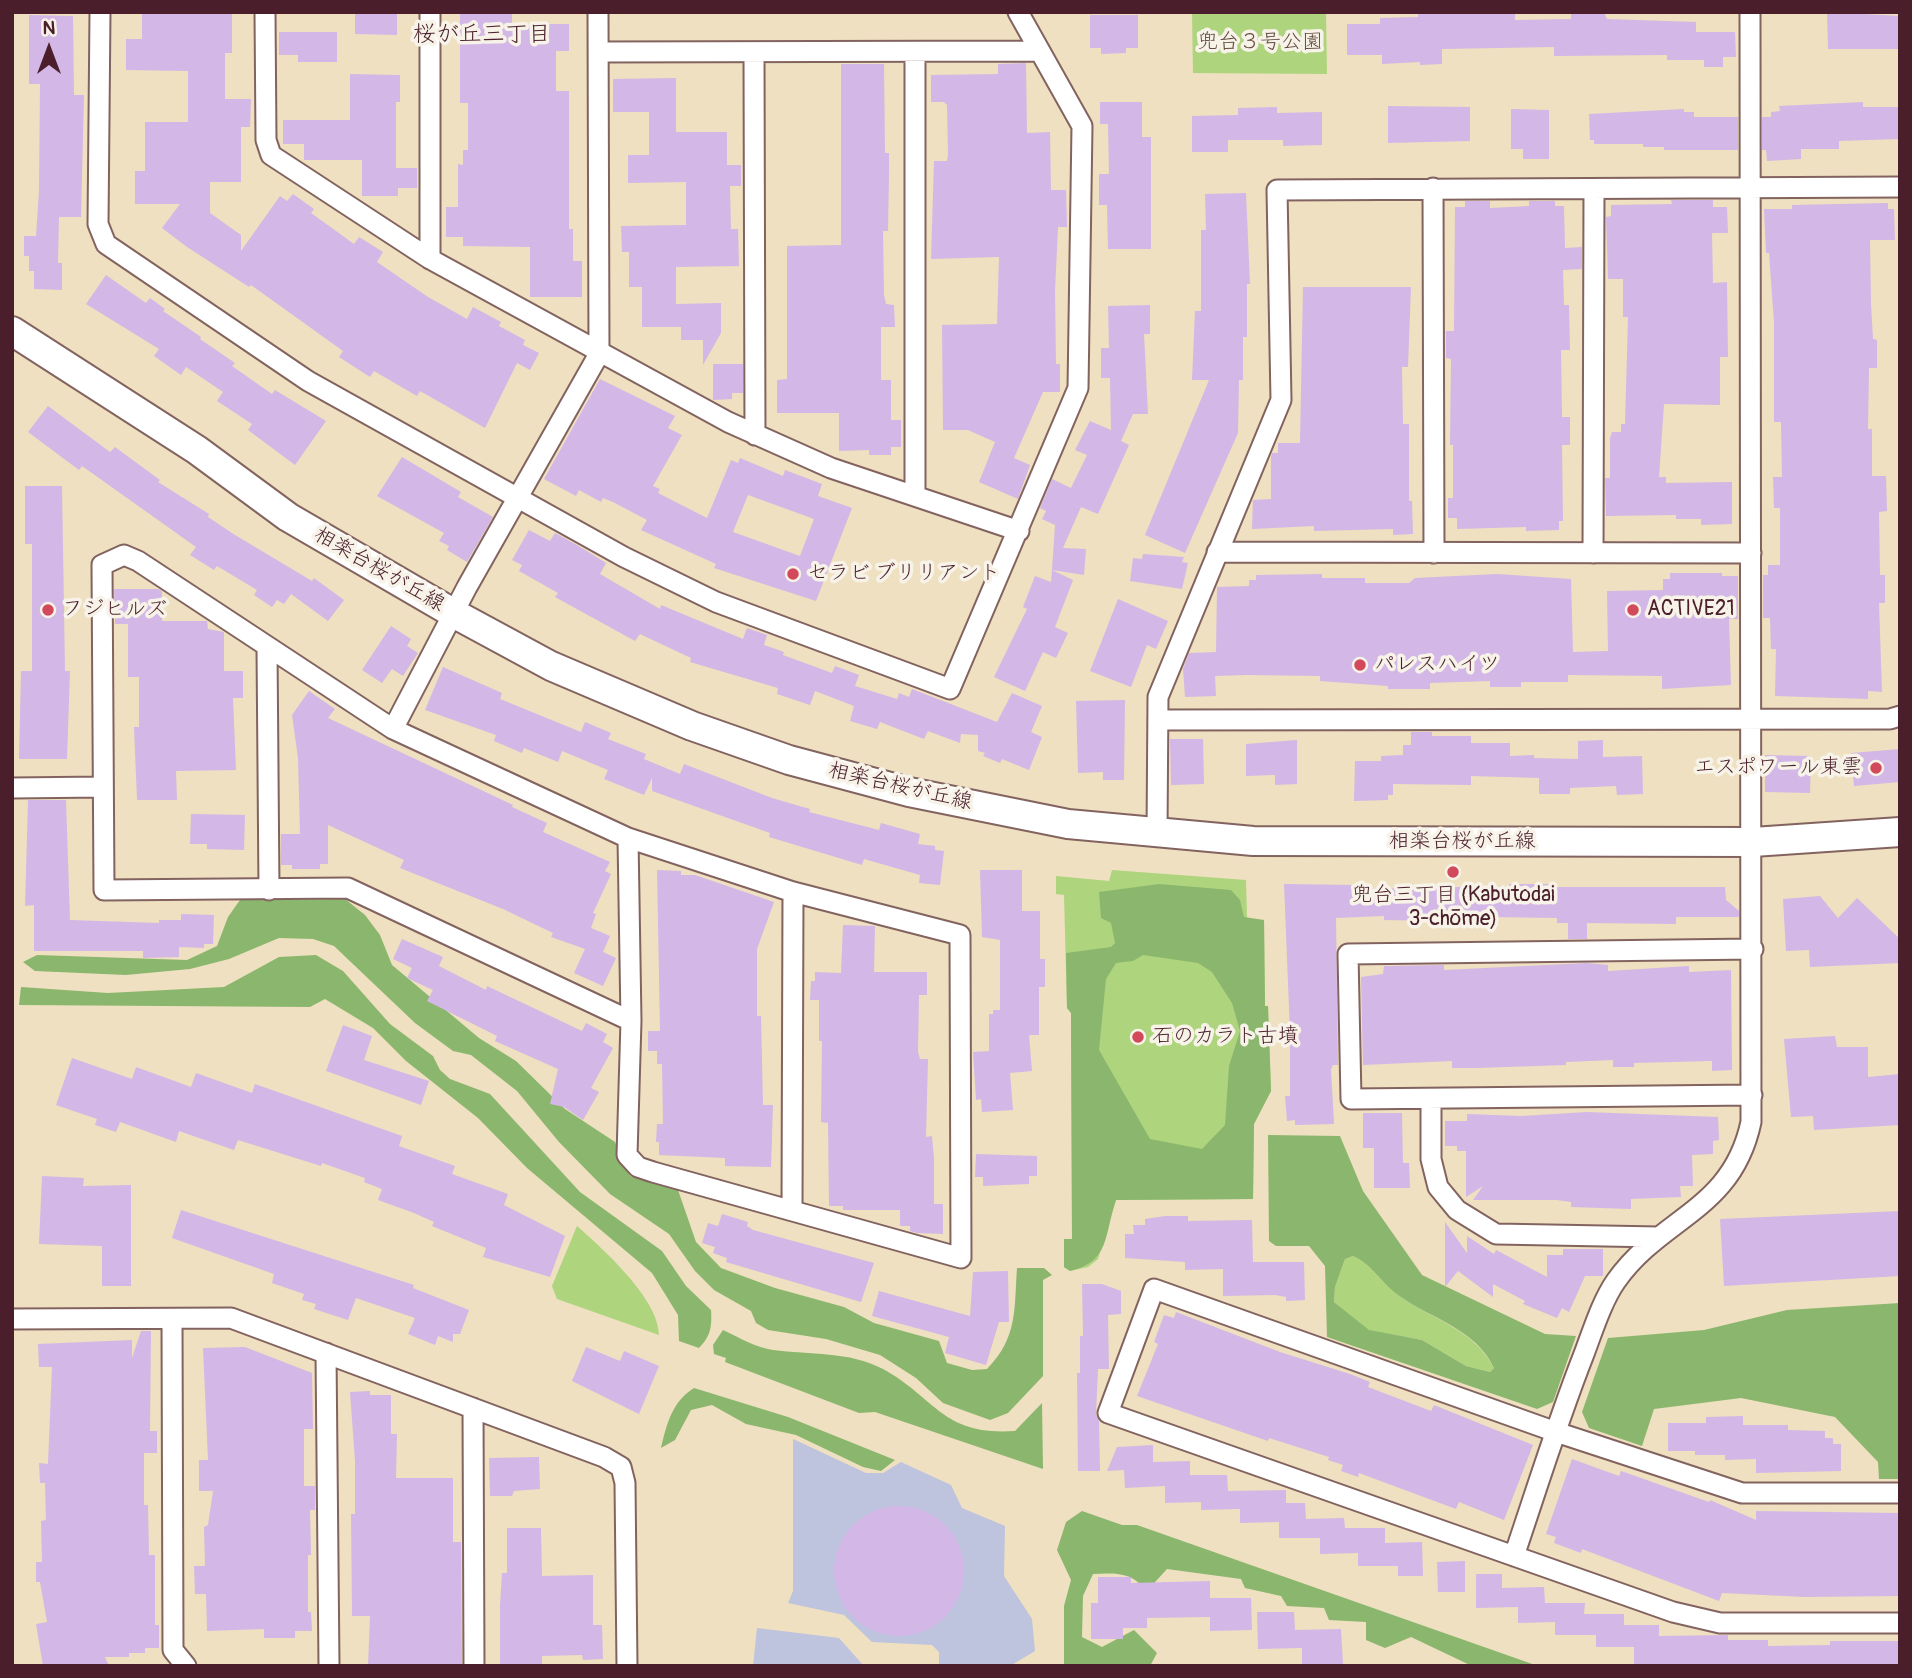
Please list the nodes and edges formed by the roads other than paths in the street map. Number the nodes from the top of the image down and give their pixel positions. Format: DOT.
graph roads {
  1 [pos="100,12"];
  2 [pos="265,12"];
  3 [pos="430,12"];
  4 [pos="598,12"];
  5 [pos="1018,12"];
  6 [pos="1750,12"];
  7 [pos="1040,51"];
  8 [pos="599,52"];
  9 [pos="754,53"];
  10 [pos="915,53"];
  11 [pos="1900,187"];
  12 [pos="1433,188"];
  13 [pos="1594,188"];
  14 [pos="1753,188"];
  15 [pos="430,259"];
  16 [pos="12,331"];
  17 [pos="599,354"];
  18 [pos="755,435"];
  19 [pos="915,494"];
  20 [pos="518,499"];
  21 [pos="1019,531"];
  22 [pos="1217,552"];
  23 [pos="1593,552"];
  24 [pos="1434,553"];
  25 [pos="1751,553"];
  26 [pos="453,612"];
  27 [pos="267,648"];
  28 [pos="1900,716"];
  29 [pos="1158,720"];
  30 [pos="1751,720"];
  31 [pos="393,729"];
  32 [pos="102,787"];
  33 [pos="12,788"];
  34 [pos="1900,832"];
  35 [pos="1157,834"];
  36 [pos="628,838"];
  37 [pos="1753,842"];
  38 [pos="269,890"];
  39 [pos="793,892"];
  40 [pos="1753,948"];
  41 [pos="631,1021"];
  42 [pos="1752,1095"];
  43 [pos="1431,1100"];
  44 [pos="792,1210"];
  45 [pos="1659,1237"];
  46 [pos="12,1319"];
  47 [pos="172,1319"];
  48 [pos="326,1353"];
  49 [pos="473,1408"];
  50 [pos="1556,1432"];
  51 [pos="1900,1493"];
  52 [pos="1514,1556"];
  53 [pos="1900,1623"];
  54 [pos="186,1666"];
  55 [pos="329,1666"];
  56 [pos="474,1666"];
  57 [pos="627,1666"];
  1 -- 20 [label="street"];
  2 -- 15 [label="street"];
  3 -- 15 [label="street"];
  4 -- 8 [label="street"];
  5 -- 7 [label="street"];
  6 -- 14 [label="street"];
  7 -- 10 [label="street"];
  7 -- 21 [label="street"];
  8 -- 9 [label="street"];
  8 -- 17 [label="street"];
  9 -- 10 [label="street"];
  9 -- 18 [label="street"];
  10 -- 19 [label="street"];
  11 -- 14 [label="street"];
  12 -- 13 [label="street"];
  12 -- 22 [label="street"];
  12 -- 24 [label="street"];
  13 -- 14 [label="street"];
  13 -- 23 [label="street"];
  14 -- 25 [label="street"];
  15 -- 17 [label="street"];
  16 -- 26 [label="main road, 相楽台桜が丘線"];
  17 -- 18 [label="street"];
  17 -- 20 [label="street"];
  18 -- 19 [label="street"];
  19 -- 21 [label="street"];
  20 -- 21 [label="street"];
  20 -- 26 [label="street"];
  22 -- 24 [label="street"];
  22 -- 29 [label="street"];
  23 -- 24 [label="street"];
  23 -- 25 [label="street"];
  25 -- 30 [label="street"];
  26 -- 31 [label="street"];
  26 -- 35 [label="main road, 相楽台桜が丘線"];
  27 -- 31 [label="street"];
  27 -- 32 [label="street"];
  27 -- 38 [label="street"];
  28 -- 30 [label="street"];
  29 -- 30 [label="street"];
  29 -- 35 [label="street"];
  30 -- 37 [label="street"];
  31 -- 36 [label="street"];
  32 -- 33 [label="street"];
  32 -- 38 [label="street"];
  34 -- 37 [label="main road, 相楽台桜が丘線"];
  35 -- 37 [label="main road, 相楽台桜が丘線"];
  36 -- 39 [label="street"];
  36 -- 41 [label="street"];
  37 -- 40 [label="street"];
  38 -- 41 [label="street"];
  39 -- 44 [label="street"];
  39 -- 44 [label="street"];
  40 -- 42 [label="street"];
  40 -- 43 [label="street"];
  41 -- 44 [label="street"];
  42 -- 43 [label="street"];
  42 -- 45 [label="street"];
  43 -- 45 [label="street"];
  45 -- 50 [label="street"];
  46 -- 47 [label="street"];
  47 -- 48 [label="street"];
  47 -- 54 [label="street"];
  48 -- 49 [label="street"];
  48 -- 55 [label="street"];
  49 -- 56 [label="street"];
  49 -- 57 [label="street"];
  50 -- 51 [label="street"];
  50 -- 52 [label="street"];
  50 -- 52 [label="street"];
  52 -- 53 [label="street"];
}
